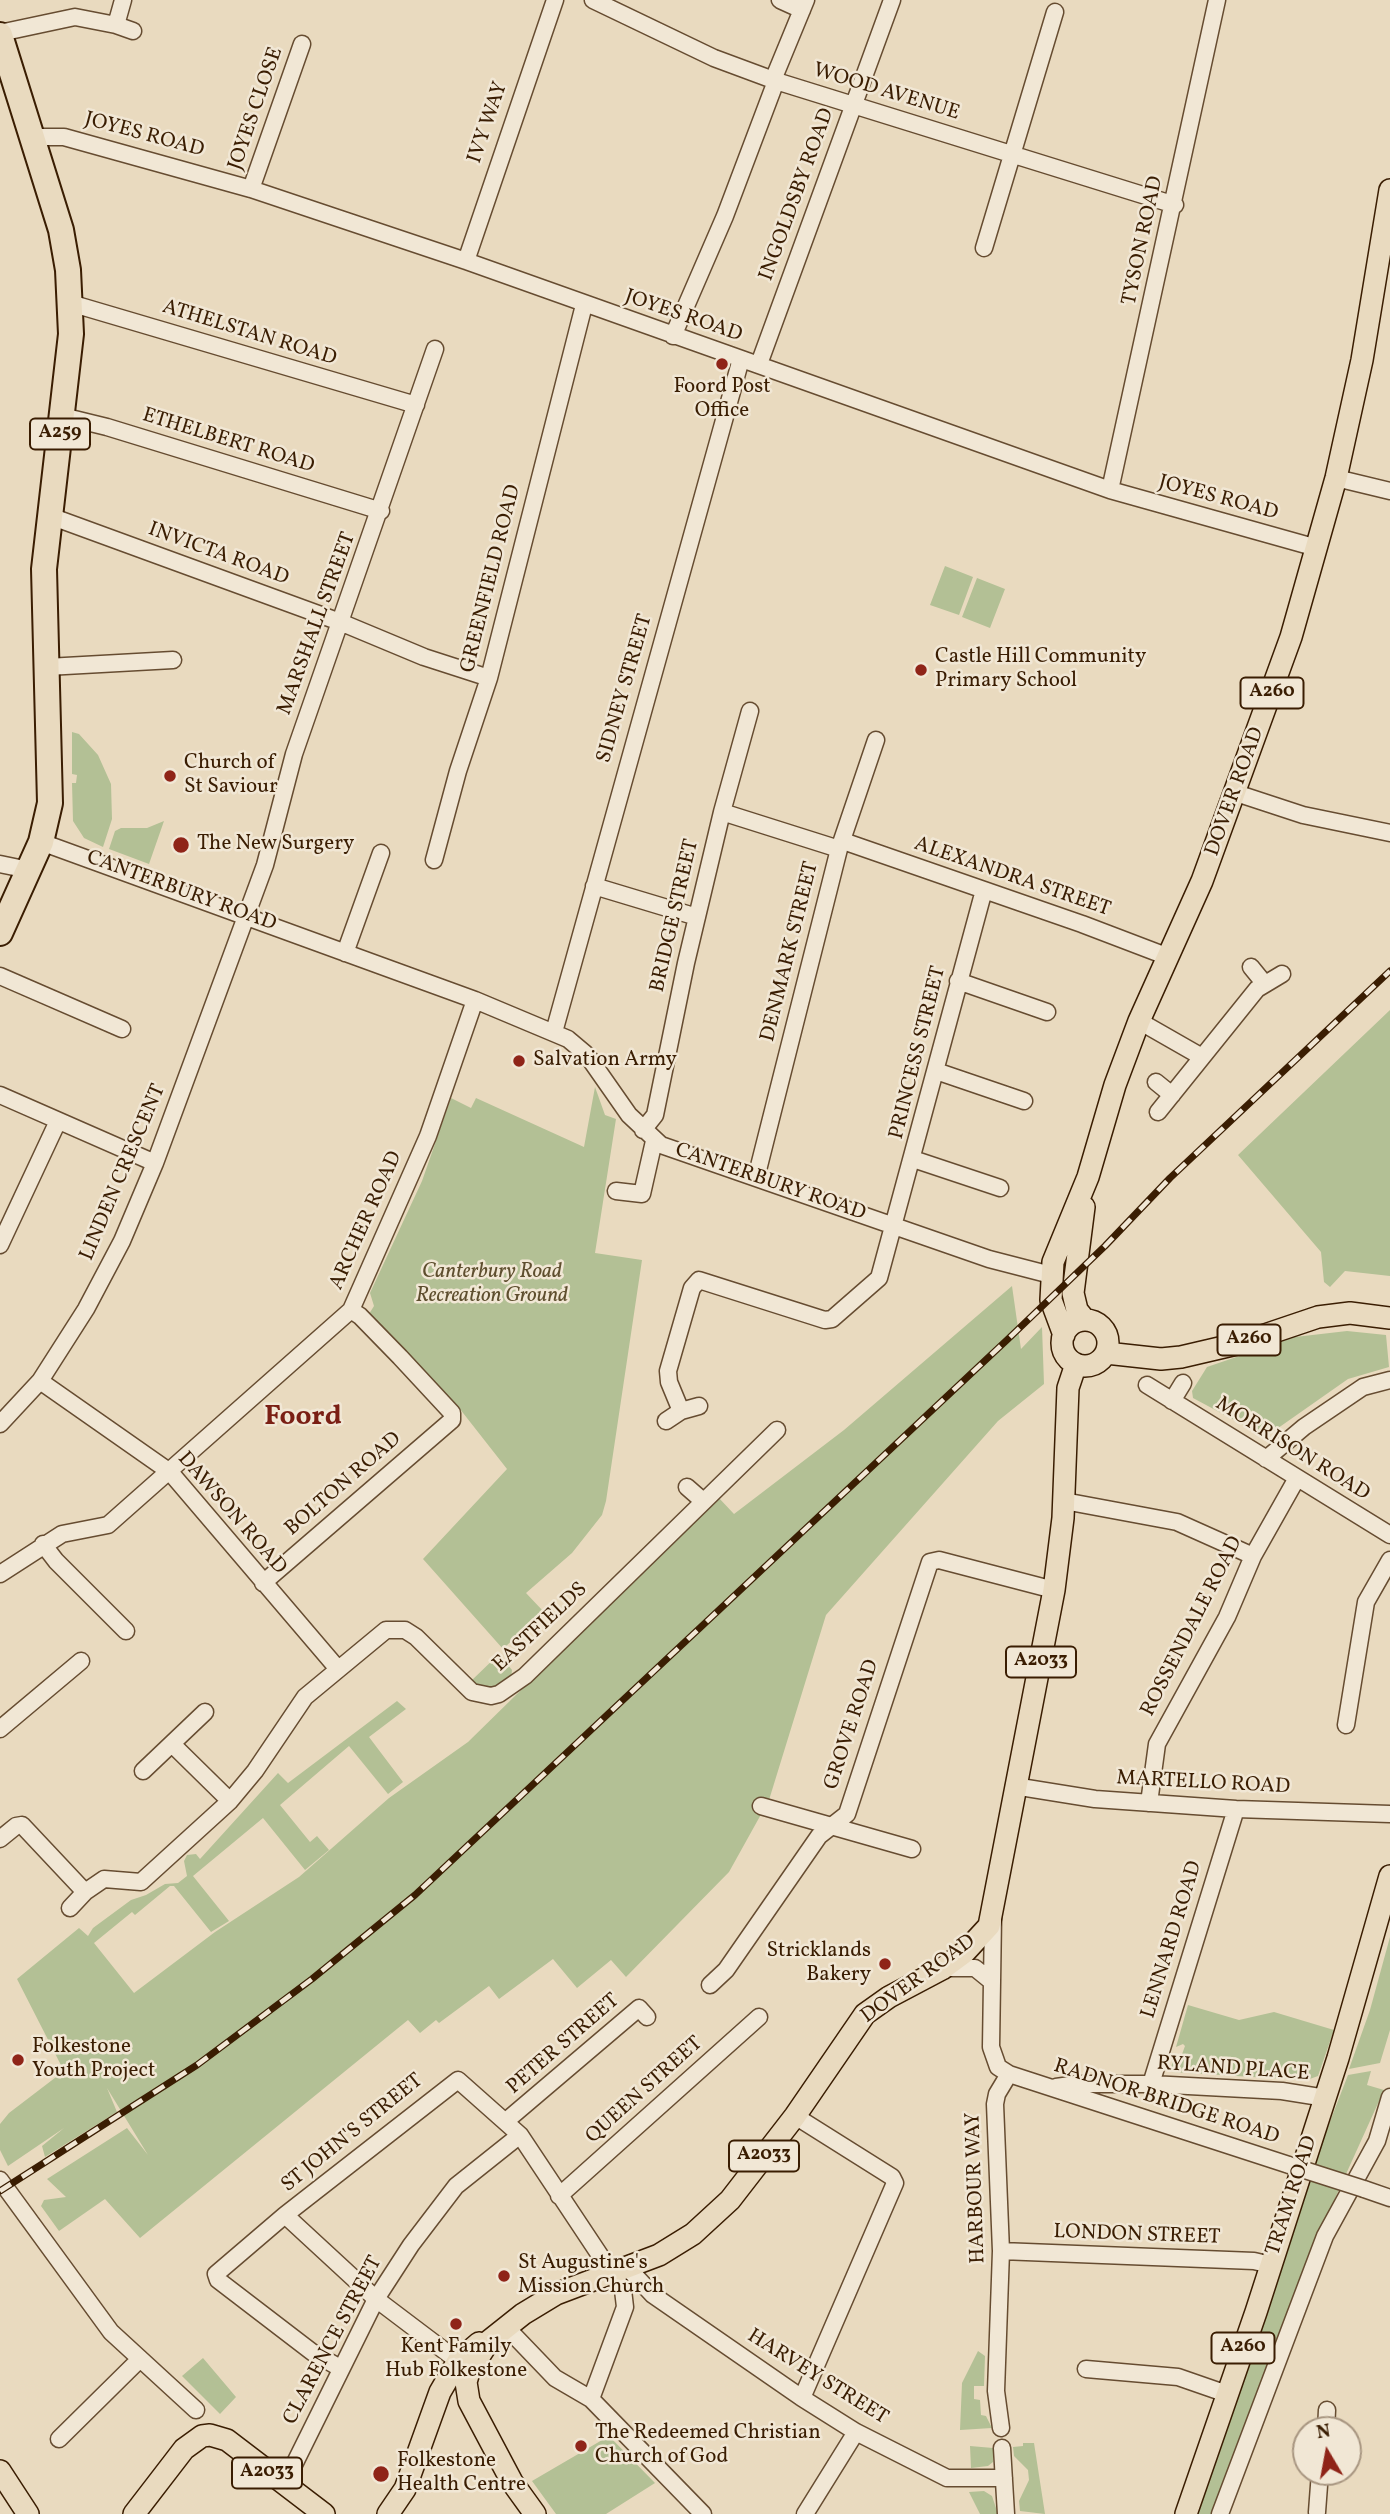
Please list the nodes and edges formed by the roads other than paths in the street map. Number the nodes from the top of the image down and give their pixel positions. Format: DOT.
graph roads {
  1 [pos="123,0"];
  2 [pos="555,0"];
  3 [pos="593,0"];
  4 [pos="780,0"];
  5 [pos="892,0"];
  6 [pos="1217,0"];
  7 [pos="804,5"];
  8 [pos="1055,12"];
  9 [pos="116,25"];
  10 [pos="133,31"];
  11 [pos="0,34"];
  12 [pos="302,44"];
  13 [pos="774,81"];
  14 [pos="852,107"];
  15 [pos="33,137"];
  16 [pos="1013,154"];
  17 [pos="251,189"];
  18 [pos="1390,190"];
  19 [pos="1175,205"];
  20 [pos="984,248"];
  21 [pos="466,261"];
  22 [pos="70,303"];
  23 [pos="584,305"];
  24 [pos="673,336"];
  25 [pos="435,349"];
  26 [pos="741,359"];
  27 [pos="759,365"];
  28 [pos="416,405"];
  29 [pos="62,416"];
  30 [pos="1336,478"];
  31 [pos="1110,490"];
  32 [pos="1390,491"];
  33 [pos="381,511"];
  34 [pos="50,516"];
  35 [pos="1317,548"];
  36 [pos="340,622"];
  37 [pos="173,660"];
  38 [pos="47,667"];
  39 [pos="489,678"];
  40 [pos="750,711"];
  41 [pos="876,740"];
  42 [pos="1237,793"];
  43 [pos="722,812"];
  44 [pos="1390,833"];
  45 [pos="41,842"];
  46 [pos="841,845"];
  47 [pos="381,853"];
  48 [pos="434,860"];
  49 [pos="0,864"];
  50 [pos="29,870"];
  51 [pos="594,887"];
  52 [pos="984,890"];
  53 [pos="246,916"];
  54 [pos="697,917"];
  55 [pos="0,933"];
  56 [pos="345,953"];
  57 [pos="1166,956"];
  58 [pos="1251,967"];
  59 [pos="1282,974"];
  60 [pos="0,976"];
  61 [pos="958,981"];
  62 [pos="1264,983"];
  63 [pos="475,1000"];
  64 [pos="1047,1012"];
  65 [pos="1139,1021"];
  66 [pos="122,1029"];
  67 [pos="554,1032"];
  68 [pos="1202,1057"];
  69 [pos="936,1071"];
  70 [pos="1156,1082"];
  71 [pos="0,1095"];
  72 [pos="1172,1095"];
  73 [pos="1024,1101"];
  74 [pos="1158,1112"];
  75 [pos="58,1121"];
  76 [pos="649,1135"];
  77 [pos="913,1159"];
  78 [pos="155,1163"];
  79 [pos="1088,1177"];
  80 [pos="756,1178"];
  81 [pos="1000,1188"];
  82 [pos="616,1191"];
  83 [pos="895,1226"];
  84 [pos="0,1245"];
  85 [pos="1051,1275"];
  86 [pos="351,1310"];
  87 [pos="1390,1318"];
  88 [pos="1085,1320"];
  89 [pos="1064,1335"];
  90 [pos="1106,1353"];
  91 [pos="1076,1364"];
  92 [pos="1390,1380"];
  93 [pos="40,1381"];
  94 [pos="1183,1383"];
  95 [pos="1147,1385"];
  96 [pos="1172,1401"];
  97 [pos="699,1406"];
  98 [pos="681,1411"];
  99 [pos="666,1421"];
  100 [pos="0,1424"];
  101 [pos="777,1430"];
  102 [pos="1266,1459"];
  103 [pos="170,1472"];
  104 [pos="1297,1478"];
  105 [pos="687,1487"];
  106 [pos="703,1501"];
  107 [pos="1064,1501"];
  108 [pos="1390,1535"];
  109 [pos="43,1544"];
  110 [pos="1253,1556"];
  111 [pos="1390,1560"];
  112 [pos="0,1574"];
  113 [pos="263,1583"];
  114 [pos="1055,1590"];
  115 [pos="126,1630"];
  116 [pos="81,1661"];
  117 [pos="338,1670"];
  118 [pos="205,1712"];
  119 [pos="1346,1725"];
  120 [pos="1,1727"];
  121 [pos="172,1744"];
  122 [pos="142,1771"];
  123 [pos="1014,1787"];
  124 [pos="230,1801"];
  125 [pos="1149,1803"];
  126 [pos="761,1806"];
  127 [pos="1236,1809"];
  128 [pos="1390,1814"];
  129 [pos="835,1826"];
  130 [pos="0,1839"];
  131 [pos="912,1849"];
  132 [pos="1390,1875"];
  133 [pos="85,1892"];
  134 [pos="70,1908"];
  135 [pos="993,1917"];
  136 [pos="942,1969"];
  137 [pos="991,1981"];
  138 [pos="710,1985"];
  139 [pos="647,2017"];
  140 [pos="759,2017"];
  141 [pos="1009,2074"];
  142 [pos="1129,2084"];
  143 [pos="1151,2084"];
  144 [pos="1054,2088"];
  145 [pos="1390,2097"];
  146 [pos="1326,2098"];
  147 [pos="1122,2111"];
  148 [pos="795,2116"];
  149 [pos="506,2121"];
  150 [pos="520,2135"];
  151 [pos="0,2180"];
  152 [pos="559,2196"];
  153 [pos="1390,2198"];
  154 [pos="285,2215"];
  155 [pos="1001,2251"];
  156 [pos="1271,2265"];
  157 [pos="619,2269"];
  158 [pos="376,2299"];
  159 [pos="507,2328"];
  160 [pos="489,2341"];
  161 [pos="139,2360"];
  162 [pos="458,2361"];
  163 [pos="340,2368"];
  164 [pos="1086,2369"];
  165 [pos="1227,2394"];
  166 [pos="802,2398"];
  167 [pos="591,2399"];
  168 [pos="196,2410"];
  169 [pos="1327,2410"];
  170 [pos="1328,2416"];
  171 [pos="1001,2428"];
  172 [pos="856,2432"];
  173 [pos="59,2439"];
  174 [pos="1002,2448"];
  175 [pos="0,2471"];
  176 [pos="1004,2478"];
  177 [pos="284,2486"];
  178 [pos="1319,2486"];
  179 [pos="1317,2512"];
  180 [pos="28,2514"];
  181 [pos="134,2514"];
  182 [pos="324,2514"];
  183 [pos="388,2514"];
  184 [pos="535,2514"];
  185 [pos="703,2514"];
  186 [pos="805,2514"];
  187 [pos="1006,2514"];
  188 [pos="1186,2514"];
  189 [pos="1220,2514"];
  1 -- 9 [label="street"];
  2 -- 21 [label="street, IVY WAY"];
  3 -- 13 [label="street, WOOD AVENUE"];
  4 -- 7 [label="street"];
  5 -- 14 [label="street, INGOLDSBY ROAD"];
  6 -- 19 [label="street, TYSON ROAD"];
  7 -- 13 [label="street"];
  8 -- 16 [label="street"];
  9 -- 10 [label="street"];
  9 -- 11 [label="street"];
  11 -- 15 [label="highway, A259"];
  12 -- 17 [label="street, JOYES CLOSE"];
  13 -- 14 [label="street, WOOD AVENUE"];
  13 -- 24 [label="street"];
  14 -- 16 [label="street, WOOD AVENUE"];
  14 -- 27 [label="street, INGOLDSBY ROAD"];
  15 -- 17 [label="street, JOYES ROAD"];
  15 -- 22 [label="highway, A259"];
  16 -- 19 [label="street, WOOD AVENUE"];
  16 -- 20 [label="street"];
  17 -- 21 [label="street, JOYES ROAD"];
  18 -- 30 [label="main road, DOVER ROAD / A260"];
  19 -- 31 [label="street, TYSON ROAD"];
  21 -- 23 [label="street, JOYES ROAD"];
  22 -- 28 [label="street, ATHELSTAN ROAD"];
  22 -- 29 [label="highway, A259"];
  23 -- 24 [label="street, JOYES ROAD"];
  23 -- 39 [label="street, GREENFIELD ROAD"];
  24 -- 26 [label="street, JOYES ROAD"];
  25 -- 28 [label="street, MARSHALL STREET"];
  26 -- 27 [label="street, JOYES ROAD"];
  26 -- 51 [label="street, SIDNEY STREET"];
  27 -- 31 [label="street, JOYES ROAD"];
  28 -- 33 [label="street, MARSHALL STREET"];
  29 -- 33 [label="street, ETHELBERT ROAD"];
  29 -- 34 [label="highway, A259"];
  30 -- 32 [label="street"];
  30 -- 35 [label="main road, DOVER ROAD / A260"];
  31 -- 35 [label="street, JOYES ROAD"];
  33 -- 36 [label="street, MARSHALL STREET"];
  34 -- 36 [label="street, INVICTA ROAD"];
  34 -- 38 [label="highway, A259"];
  35 -- 42 [label="main road, DOVER ROAD / A260"];
  36 -- 39 [label="street, INVICTA ROAD"];
  36 -- 53 [label="street, MARSHALL STREET"];
  37 -- 38 [label="street"];
  38 -- 45 [label="highway, A259"];
  39 -- 48 [label="street, GREENFIELD ROAD"];
  40 -- 43 [label="street, BRIDGE STREET"];
  41 -- 46 [label="street, DENMARK STREET"];
  42 -- 44 [label="street"];
  42 -- 57 [label="main road, DOVER ROAD / A260"];
  43 -- 46 [label="street, ALEXANDRA STREET"];
  43 -- 54 [label="street, BRIDGE STREET"];
  45 -- 50 [label="highway, A259"];
  45 -- 53 [label="street, CANTERBURY ROAD"];
  46 -- 52 [label="street, ALEXANDRA STREET"];
  46 -- 80 [label="street, DENMARK STREET"];
  47 -- 56 [label="street"];
  49 -- 50 [label="street"];
  50 -- 55 [label="highway, A259"];
  51 -- 54 [label="street"];
  51 -- 67 [label="street, SIDNEY STREET"];
  52 -- 57 [label="street, ALEXANDRA STREET"];
  52 -- 61 [label="street, PRINCESS STREET"];
  53 -- 56 [label="street, CANTERBURY ROAD"];
  53 -- 78 [label="street, LINDEN CRESCENT"];
  54 -- 76 [label="street, BRIDGE STREET"];
  56 -- 63 [label="street, CANTERBURY ROAD"];
  57 -- 65 [label="main road, DOVER ROAD / A260"];
  58 -- 62 [label="street"];
  59 -- 62 [label="street"];
  60 -- 66 [label="street"];
  61 -- 64 [label="street"];
  61 -- 69 [label="street, PRINCESS STREET"];
  62 -- 68 [label="street"];
  63 -- 67 [label="street, CANTERBURY ROAD"];
  63 -- 86 [label="street, ARCHER ROAD"];
  65 -- 68 [label="street"];
  65 -- 79 [label="main road, DOVER ROAD / A260"];
  67 -- 76 [label="street, CANTERBURY ROAD"];
  68 -- 72 [label="street"];
  69 -- 73 [label="street"];
  69 -- 77 [label="street, PRINCESS STREET"];
  70 -- 72 [label="street"];
  71 -- 75 [label="street"];
  72 -- 74 [label="street"];
  75 -- 78 [label="street"];
  75 -- 84 [label="street"];
  76 -- 80 [label="street, CANTERBURY ROAD"];
  76 -- 82 [label="street, BRIDGE STREET"];
  77 -- 81 [label="street"];
  77 -- 83 [label="street, PRINCESS STREET"];
  78 -- 93 [label="street, LINDEN CRESCENT"];
  79 -- 85 [label="main road, DOVER ROAD / A260"];
  79 -- 88 [label="main road, DOVER ROAD / A260"];
  80 -- 83 [label="street, CANTERBURY ROAD"];
  83 -- 85 [label="street, CANTERBURY ROAD"];
  83 -- 98 [label="street, PRINCESS STREET"];
  85 -- 89 [label="main road, DOVER ROAD / A260"];
  86 -- 103 [label="street, ARCHER ROAD"];
  86 -- 113 [label="street, BOLTON ROAD"];
  87 -- 90 [label="main road, A260"];
  88 -- 89 [label="main road"];
  88 -- 90 [label="main road"];
  89 -- 91 [label="main road"];
  90 -- 91 [label="main road"];
  91 -- 107 [label="main road, DOVER ROAD / A2033"];
  92 -- 102 [label="street"];
  93 -- 100 [label="street, LINDEN CRESCENT"];
  93 -- 103 [label="street, DAWSON ROAD"];
  94 -- 96 [label="street"];
  95 -- 96 [label="street, MORRISON ROAD"];
  96 -- 102 [label="street, MORRISON ROAD"];
  97 -- 98 [label="street"];
  98 -- 99 [label="street"];
  101 -- 106 [label="street, EASTFIELDS"];
  102 -- 104 [label="street, MORRISON ROAD"];
  103 -- 109 [label="street, ARCHER ROAD"];
  103 -- 113 [label="street, DAWSON ROAD"];
  104 -- 108 [label="street, MORRISON ROAD"];
  104 -- 110 [label="street, ROSSENDALE ROAD"];
  105 -- 106 [label="street"];
  106 -- 117 [label="street, EASTFIELDS"];
  107 -- 110 [label="street"];
  107 -- 114 [label="main road, DOVER ROAD / A2033"];
  109 -- 112 [label="street, ARCHER ROAD"];
  109 -- 115 [label="street"];
  110 -- 125 [label="street, ROSSENDALE ROAD"];
  111 -- 119 [label="street"];
  113 -- 117 [label="street, DAWSON ROAD"];
  114 -- 123 [label="main road, DOVER ROAD / A2033"];
  114 -- 129 [label="street, GROVE ROAD"];
  116 -- 120 [label="street"];
  117 -- 124 [label="street, EASTFIELDS"];
  118 -- 121 [label="street"];
  121 -- 122 [label="street"];
  121 -- 124 [label="street"];
  123 -- 125 [label="street, MARTELLO ROAD"];
  123 -- 135 [label="main road, DOVER ROAD / A2033"];
  124 -- 133 [label="street, EASTFIELDS"];
  125 -- 127 [label="street, MARTELLO ROAD"];
  126 -- 129 [label="street"];
  127 -- 128 [label="street, MARTELLO ROAD"];
  127 -- 143 [label="street, LENNARD ROAD"];
  129 -- 131 [label="street"];
  129 -- 138 [label="street, GROVE ROAD"];
  130 -- 133 [label="street"];
  132 -- 146 [label="main road, TRAM ROAD / A260"];
  133 -- 134 [label="street"];
  135 -- 136 [label="main road, DOVER ROAD / A2033"];
  135 -- 137 [label="street"];
  136 -- 137 [label="street"];
  136 -- 148 [label="main road, DOVER ROAD / A2033"];
  137 -- 141 [label="street"];
  139 -- 149 [label="street, PETER STREET"];
  140 -- 152 [label="street, QUEEN STREET"];
  141 -- 144 [label="street, RADNOR BRIDGE ROAD"];
  141 -- 155 [label="street, HARBOUR WAY"];
  142 -- 143 [label="street, RYLAND PLACE"];
  142 -- 144 [label="street, RYLAND PLACE"];
  142 -- 147 [label="street"];
  143 -- 146 [label="street, RYLAND PLACE"];
  144 -- 147 [label="street, RADNOR BRIDGE ROAD"];
  145 -- 189 [label="street"];
  146 -- 156 [label="main road, TRAM ROAD / A260"];
  147 -- 153 [label="street, RADNOR BRIDGE ROAD, bridge"];
  148 -- 157 [label="main road, DOVER ROAD / A2033"];
  148 -- 166 [label="street"];
  149 -- 150 [label="street, ST JOHN'S STREET"];
  149 -- 154 [label="street, ST JOHN'S STREET"];
  150 -- 152 [label="street, ST JOHN'S STREET"];
  150 -- 158 [label="street, CLARENCE STREET"];
  151 -- 161 [label="street"];
  152 -- 157 [label="street, ST JOHN'S STREET"];
  154 -- 158 [label="street"];
  154 -- 163 [label="street, ST JOHN'S STREET"];
  155 -- 156 [label="street, LONDON STREET"];
  155 -- 171 [label="street, HARBOUR WAY"];
  156 -- 165 [label="main road, TRAM ROAD / A260"];
  157 -- 159 [label="main road, DOVER ROAD / A2033"];
  157 -- 166 [label="street, HARVEY STREET"];
  157 -- 167 [label="street"];
  158 -- 162 [label="street"];
  158 -- 163 [label="street, CLARENCE STREET"];
  159 -- 160 [label="main road, DOVER ROAD / A2033"];
  159 -- 167 [label="street"];
  160 -- 162 [label="main road, A2033"];
  160 -- 184 [label="main road, A2033"];
  161 -- 168 [label="street"];
  161 -- 173 [label="street"];
  162 -- 183 [label="main road, A2033"];
  163 -- 177 [label="street, CLARENCE STREET"];
  164 -- 165 [label="street"];
  165 -- 188 [label="main road, TRAM ROAD / A260"];
  166 -- 172 [label="street, HARVEY STREET"];
  167 -- 185 [label="street"];
  169 -- 170 [label="street"];
  172 -- 176 [label="street, HARVEY STREET"];
  172 -- 186 [label="street"];
  174 -- 176 [label="street"];
  175 -- 180 [label="main road"];
  176 -- 187 [label="street"];
  177 -- 181 [label="main road, A2033"];
  177 -- 182 [label="main road, A2033"];
  178 -- 179 [label="street"];
}
